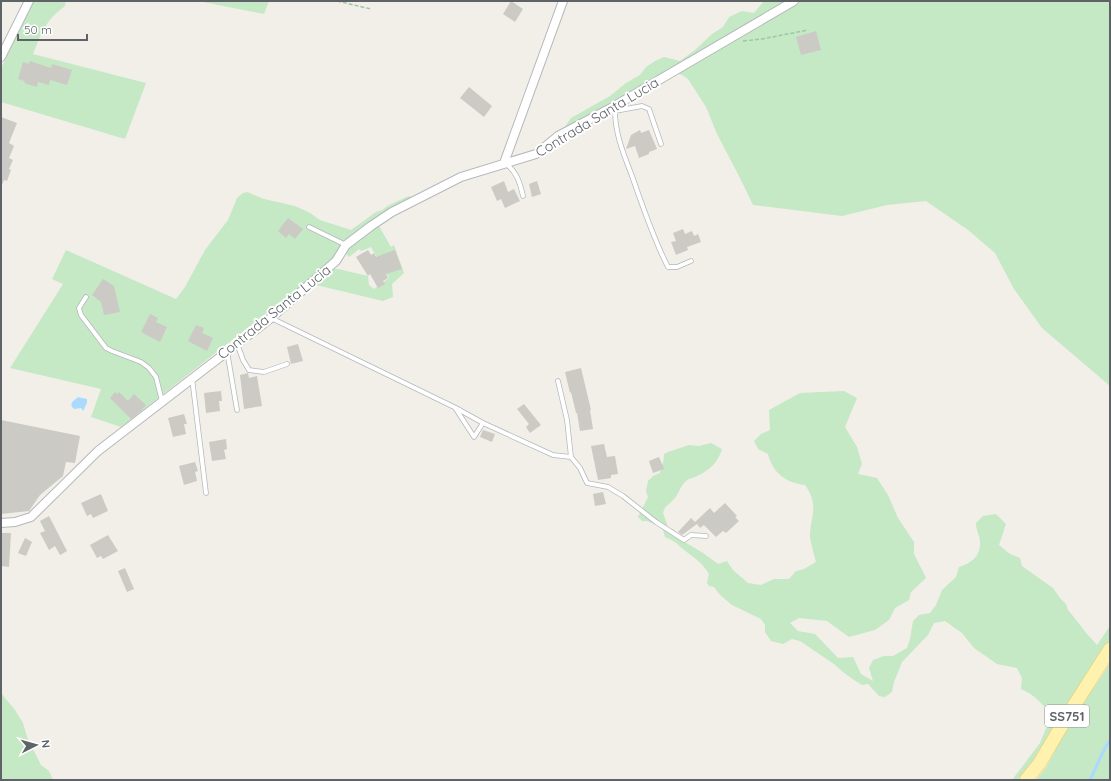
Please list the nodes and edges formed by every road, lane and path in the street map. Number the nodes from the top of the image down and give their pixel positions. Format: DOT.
graph roads {
  1 [pos="29,1"];
  2 [pos="337,1"];
  3 [pos="564,1"];
  4 [pos="794,1"];
  5 [pos="371,10"];
  6 [pos="808,30"];
  7 [pos="728,40"];
  8 [pos="1,57"];
  9 [pos="613,110"];
  10 [pos="661,144"];
  11 [pos="504,163"];
  12 [pos="523,196"];
  13 [pos="309,227"];
  14 [pos="346,245"];
  15 [pos="692,261"];
  16 [pos="86,297"];
  17 [pos="271,318"];
  18 [pos="237,343"];
  19 [pos="226,351"];
  20 [pos="287,364"];
  21 [pos="192,378"];
  22 [pos="558,381"];
  23 [pos="162,401"];
  24 [pos="456,408"];
  25 [pos="237,410"];
  26 [pos="483,423"];
  27 [pos="571,457"];
  28 [pos="206,493"];
  29 [pos="1,523"];
  30 [pos="706,536"];
  31 [pos="1110,649"];
  32 [pos="1026,780"];
  1 -- 8 [label="street"];
  2 -- 5 [label="path"];
  3 -- 11 [label="street"];
  4 -- 7 [label="street, Contrada Santa Lucia"];
  6 -- 7 [label="path"];
  7 -- 9 [label="street, Contrada Santa Lucia"];
  9 -- 10 [label="lane"];
  9 -- 11 [label="street, Contrada Santa Lucia"];
  9 -- 15 [label="lane"];
  11 -- 12 [label="lane"];
  11 -- 14 [label="street, Contrada Santa Lucia"];
  13 -- 14 [label="lane"];
  14 -- 17 [label="street, Contrada Santa Lucia"];
  16 -- 23 [label="lane"];
  17 -- 18 [label="street, Contrada Santa Lucia"];
  17 -- 24 [label="lane"];
  18 -- 19 [label="street, Contrada Santa Lucia"];
  18 -- 20 [label="lane"];
  19 -- 21 [label="street, Contrada Santa Lucia"];
  19 -- 25 [label="lane"];
  21 -- 23 [label="street, Contrada Santa Lucia"];
  21 -- 28 [label="lane"];
  22 -- 27 [label="lane"];
  23 -- 29 [label="street, Contrada Santa Lucia"];
  24 -- 26 [label="lane"];
  24 -- 26 [label="lane"];
  26 -- 27 [label="lane"];
  27 -- 30 [label="lane"];
  31 -- 32 [label="main road, SS751"];
}
